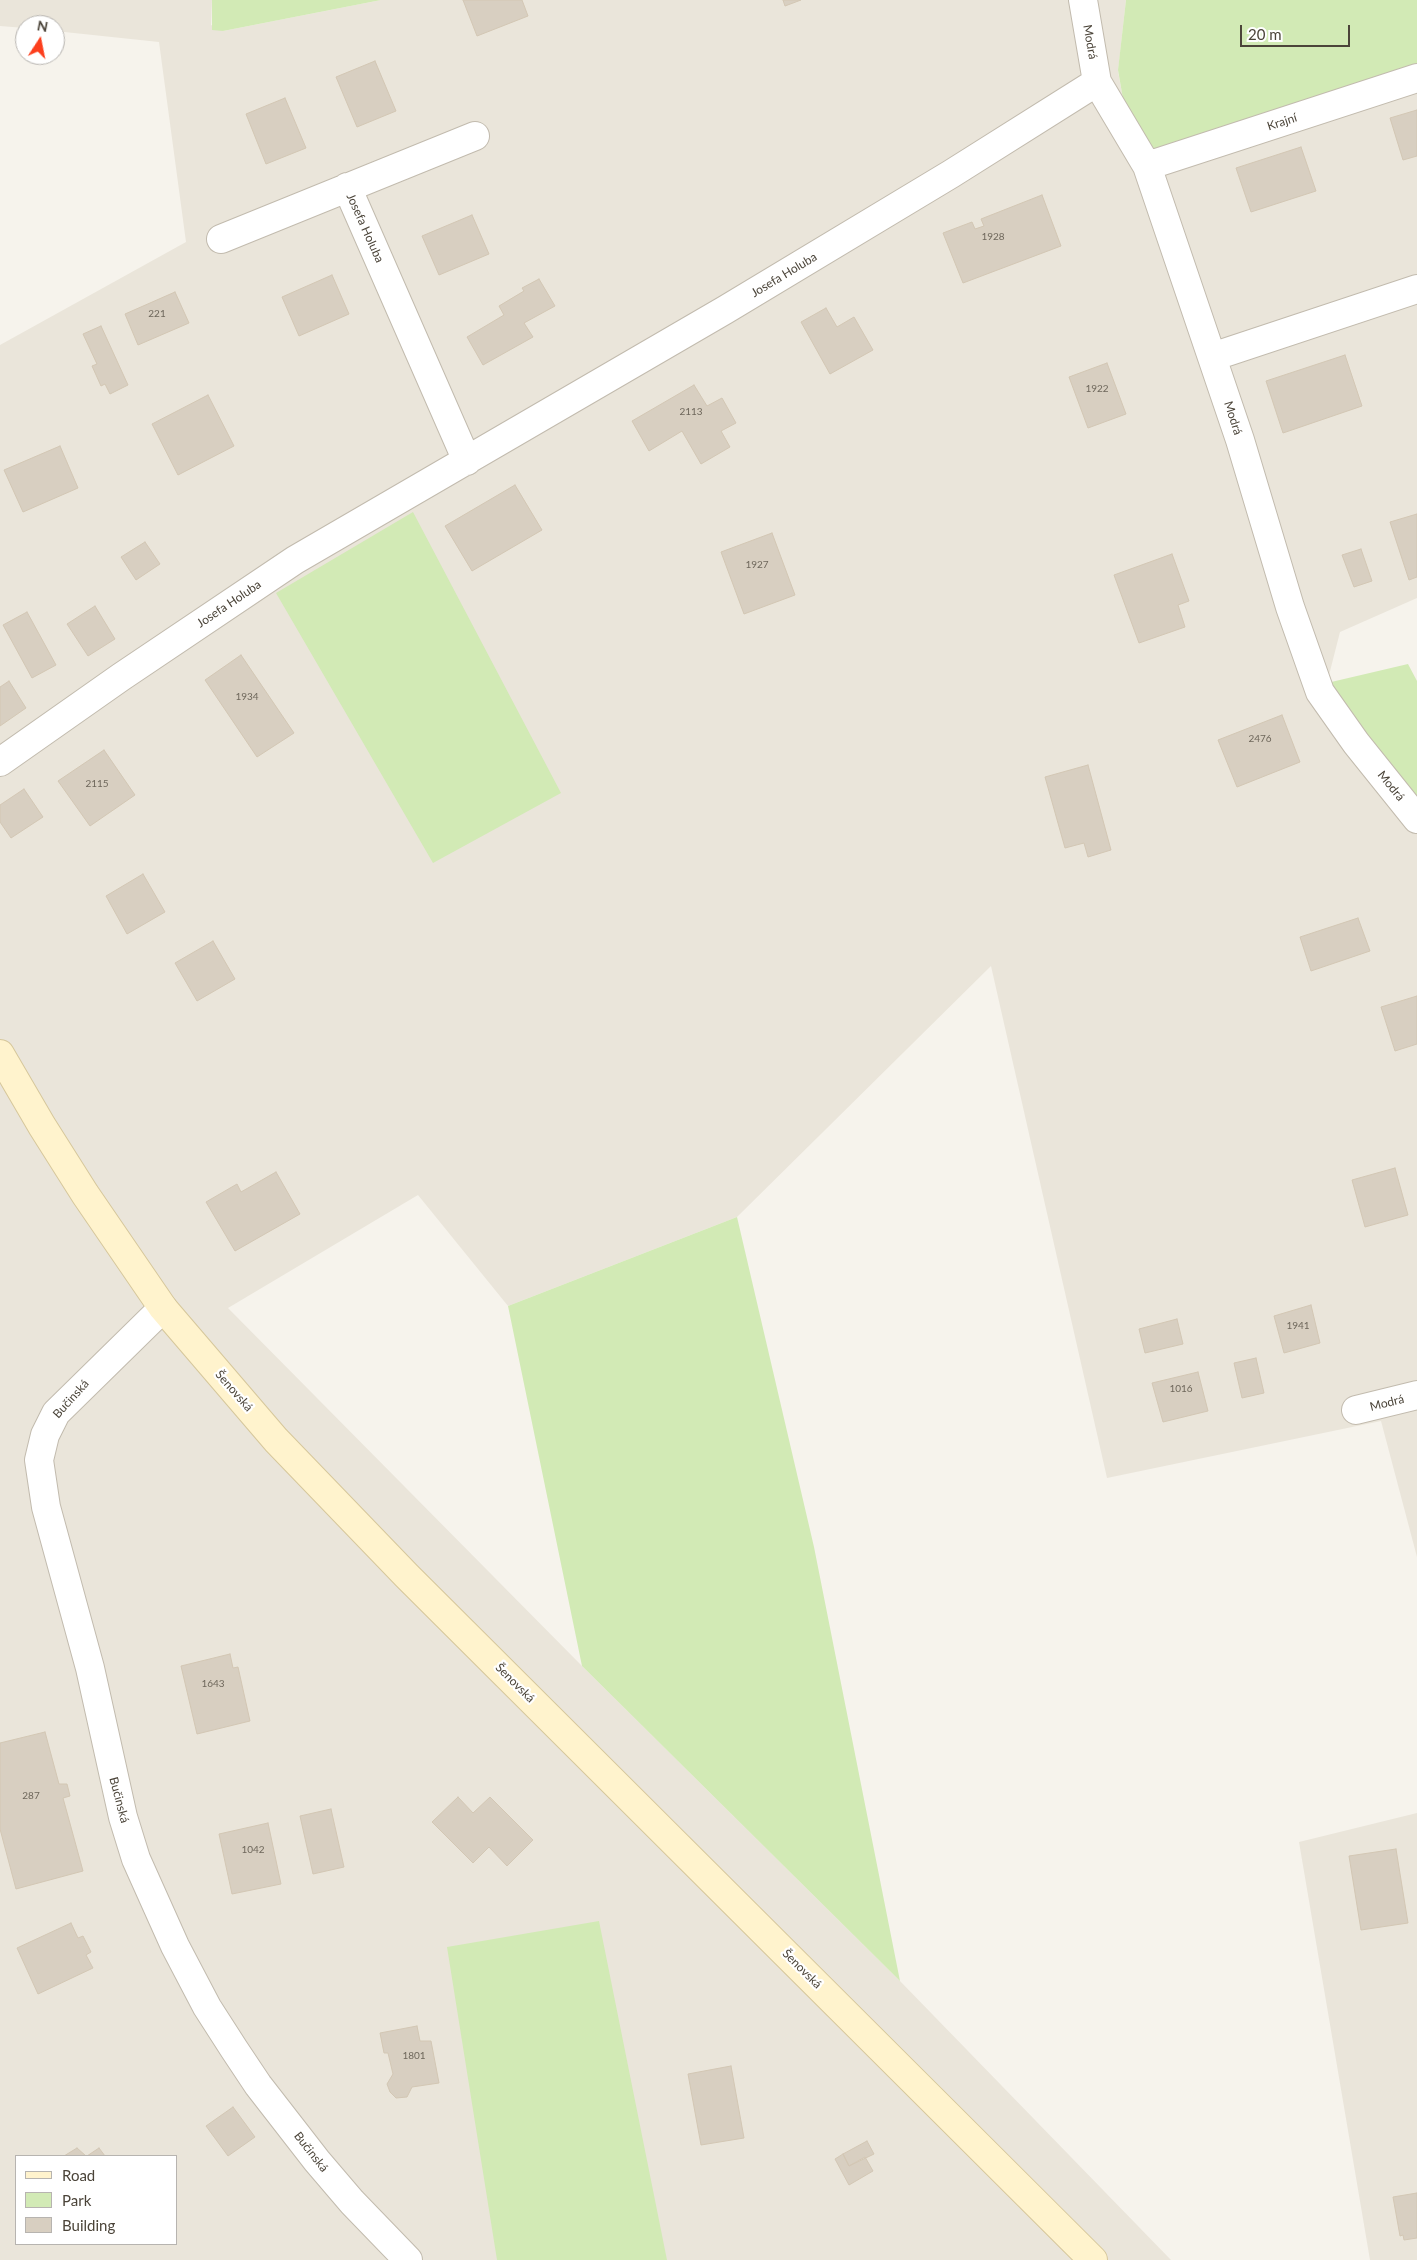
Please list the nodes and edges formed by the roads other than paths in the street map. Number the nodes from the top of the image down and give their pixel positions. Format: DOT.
graph roads {
  1 [pos="1083,0"];
  2 [pos="1417,78"];
  3 [pos="1097,82"];
  4 [pos="475,136"];
  5 [pos="1147,166"];
  6 [pos="347,187"];
  7 [pos="222,239"];
  8 [pos="1417,289"];
  9 [pos="1212,357"];
  10 [pos="467,461"];
  11 [pos="0,762"];
  12 [pos="1417,819"];
  13 [pos="0,1054"];
  14 [pos="163,1308"];
  15 [pos="1417,1395"];
  16 [pos="1356,1410"];
  17 [pos="408,2260"];
  18 [pos="1093,2260"];
  1 -- 3 [label="street, Modrá"];
  2 -- 5 [label="street, Krajní"];
  3 -- 5 [label="street, Modrá"];
  3 -- 10 [label="street, Josefa Holuba"];
  4 -- 6 [label="street, Josefa Holuba"];
  5 -- 9 [label="street, Modrá"];
  6 -- 7 [label="street, Josefa Holuba"];
  6 -- 10 [label="street, Josefa Holuba"];
  8 -- 9 [label="street"];
  9 -- 12 [label="street, Modrá"];
  10 -- 11 [label="street, Josefa Holuba"];
  13 -- 14 [label="main road, Šenovská"];
  14 -- 17 [label="street, Bučinská"];
  14 -- 18 [label="main road, Šenovská"];
  15 -- 16 [label="street, Modrá"];
}
